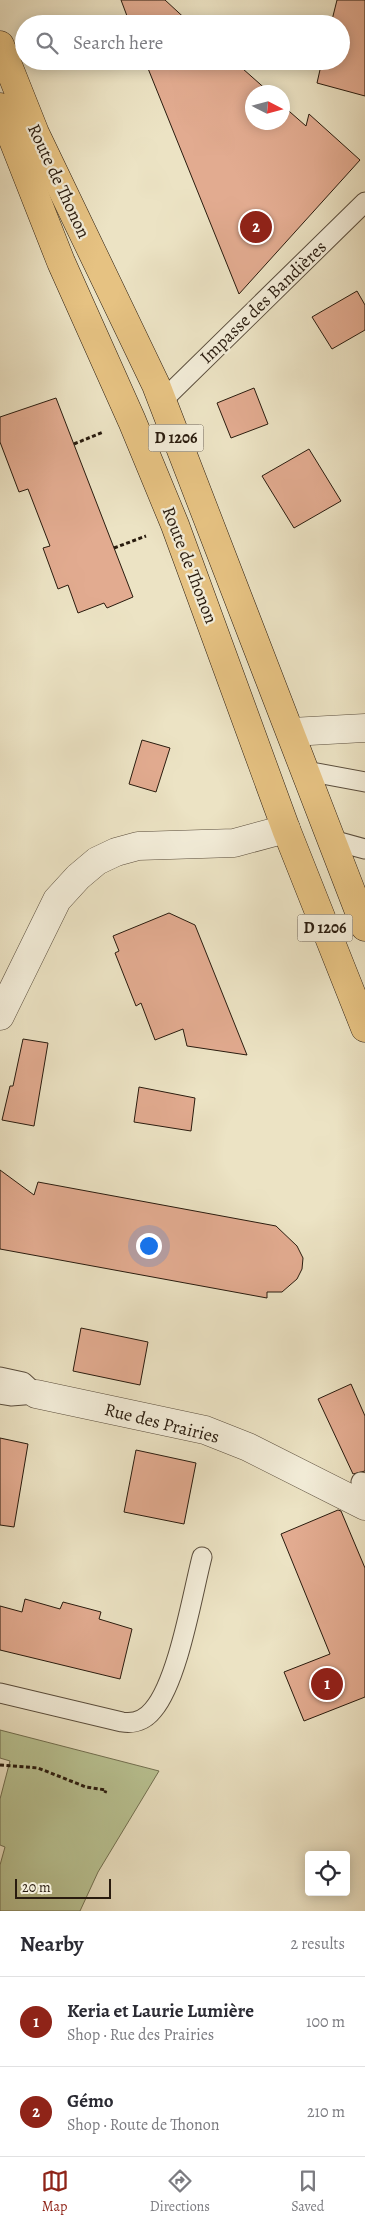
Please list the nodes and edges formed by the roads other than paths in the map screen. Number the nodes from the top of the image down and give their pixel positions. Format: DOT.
graph roads {
  1 [pos="0,45"];
  2 [pos="0,107"];
  3 [pos="365,202"];
  4 [pos="161,402"];
  5 [pos="365,728"];
  6 [pos="291,732"];
  7 [pos="306,770"];
  8 [pos="365,782"];
  9 [pos="286,829"];
  10 [pos="332,840"];
  11 [pos="365,849"];
  12 [pos="365,927"];
  13 [pos="0,1016"];
  14 [pos="365,1028"];
  15 [pos="0,1377"];
  16 [pos="0,1394"];
  17 [pos="36,1394"];
  18 [pos="364,1490"];
  19 [pos="202,1557"];
  20 [pos="0,1693"];
  1 -- 4 [label="main road, Route de Thonon / D 1206"];
  2 -- 9 [label="main road, Route de Thonon / D 1206"];
  3 -- 4 [label="lane, Impasse des Bandières"];
  4 -- 6 [label="main road, Route de Thonon / D 1206"];
  5 -- 6 [label="street"];
  6 -- 7 [label="main road, Route de Thonon / D 1206"];
  7 -- 8 [label="lane"];
  7 -- 10 [label="main road, Route de Thonon / D 1206"];
  9 -- 10 [label="main road"];
  9 -- 13 [label="street"];
  9 -- 14 [label="main road, Route de Thonon / D 1206"];
  10 -- 11 [label="lane"];
  10 -- 12 [label="main road, Route de Thonon / D 1206"];
  15 -- 17 [label="lane"];
  16 -- 17 [label="lane"];
  17 -- 18 [label="street, Rue des Prairies"];
  19 -- 20 [label="lane"];
}
